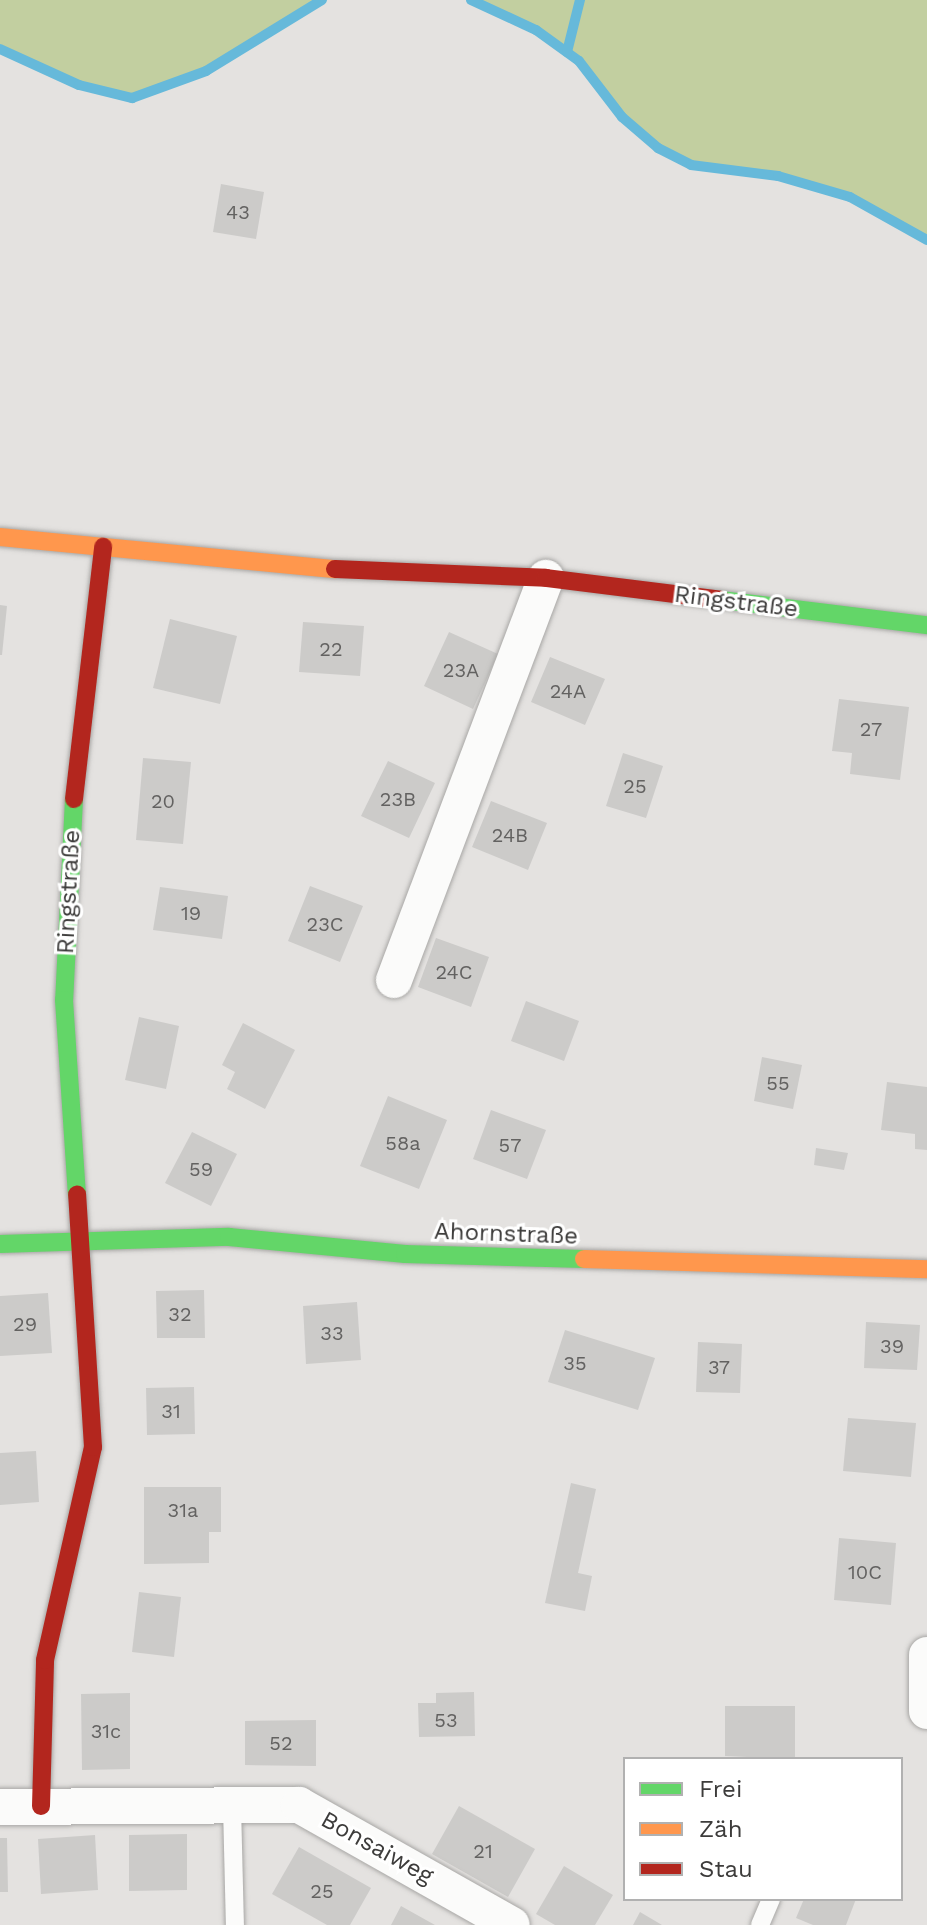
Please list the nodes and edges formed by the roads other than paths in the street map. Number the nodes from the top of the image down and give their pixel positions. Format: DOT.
graph roads {
  1 [pos="0,537"];
  2 [pos="103,547"];
  3 [pos="546,578"];
  4 [pos="927,625"];
  5 [pos="394,980"];
  6 [pos="84,1238"];
  7 [pos="0,1244"];
  8 [pos="927,1269"];
  9 [pos="927,1655"];
  10 [pos="927,1711"];
  11 [pos="41,1806"];
  12 [pos="232,1806"];
  13 [pos="0,1807"];
  14 [pos="770,1901"];
  15 [pos="235,1925"];
  16 [pos="512,1925"];
  17 [pos="760,1925"];
  1 -- 2 [label="street, Ringstraße"];
  2 -- 3 [label="street, Ringstraße"];
  2 -- 6 [label="street, Ringstraße"];
  3 -- 4 [label="street, Ringstraße"];
  3 -- 5 [label="street"];
  6 -- 7 [label="street, Ahornstraße"];
  6 -- 8 [label="street, Ahornstraße"];
  6 -- 11 [label="street"];
  9 -- 10 [label="street"];
  11 -- 12 [label="street, Bonsaiweg"];
  11 -- 13 [label="street, Bonsaiweg"];
  12 -- 15 [label="lane"];
  12 -- 16 [label="street, Bonsaiweg"];
  14 -- 17 [label="lane"];
}
